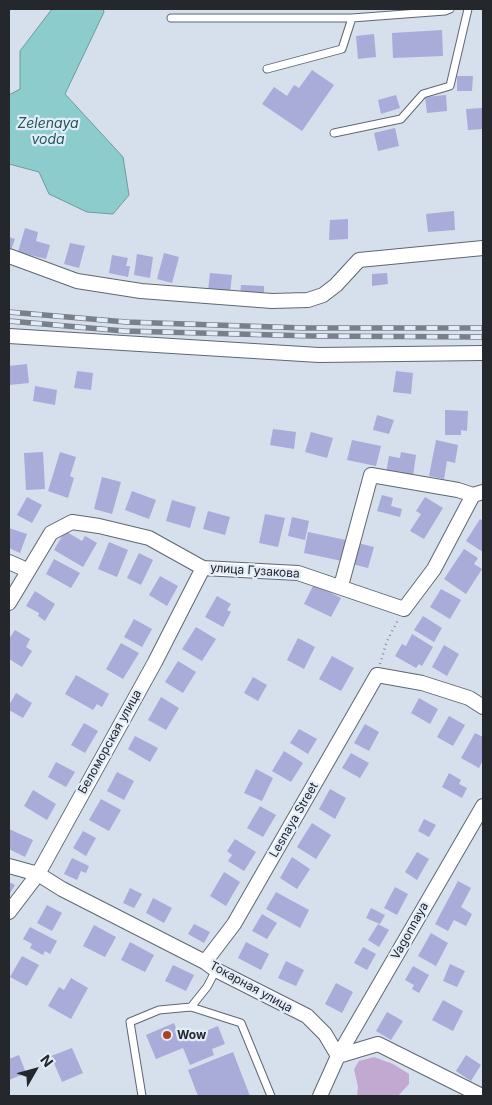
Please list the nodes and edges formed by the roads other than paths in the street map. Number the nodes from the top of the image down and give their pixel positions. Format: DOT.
graph roads {
  1 [pos="450,9"];
  2 [pos="468,9"];
  3 [pos="172,18"];
  4 [pos="352,18"];
  5 [pos="267,69"];
  6 [pos="334,133"];
  7 [pos="483,248"];
  8 [pos="9,256"];
  9 [pos="9,336"];
  10 [pos="483,353"];
  11 [pos="478,494"];
  12 [pos="9,562"];
  13 [pos="203,568"];
  14 [pos="27,570"];
  15 [pos="341,586"];
  16 [pos="9,603"];
  17 [pos="483,708"];
  18 [pos="483,806"];
  19 [pos="9,866"];
  20 [pos="38,874"];
  21 [pos="9,912"];
  22 [pos="210,966"];
  23 [pos="190,1007"];
  24 [pos="338,1056"];
  25 [pos="142,1096"];
  26 [pos="271,1096"];
  27 [pos="320,1096"];
  28 [pos="482,1096"];
  1 -- 4 [label="lane"];
  2 -- 6 [label="lane"];
  3 -- 4 [label="lane"];
  4 -- 5 [label="lane"];
  7 -- 8 [label="street"];
  9 -- 10 [label="street"];
  11 -- 15 [label="street, улица Гузакова"];
  11 -- 15 [label="street"];
  12 -- 14 [label="street"];
  13 -- 14 [label="street, улица Гузакова"];
  13 -- 15 [label="street, улица Гузакова"];
  13 -- 20 [label="street, Беломорская улица"];
  14 -- 16 [label="street"];
  17 -- 22 [label="street, Lesnaya Street"];
  18 -- 24 [label="street, Vagonnaya"];
  19 -- 20 [label="street, Токарная улица"];
  20 -- 21 [label="street, Беломорская улица"];
  20 -- 22 [label="street, Токарная улица"];
  22 -- 23 [label="lane"];
  22 -- 24 [label="street, Токарная улица"];
  23 -- 25 [label="lane"];
  23 -- 26 [label="lane"];
  24 -- 27 [label="street, Vagonnaya"];
  24 -- 28 [label="street"];
}
